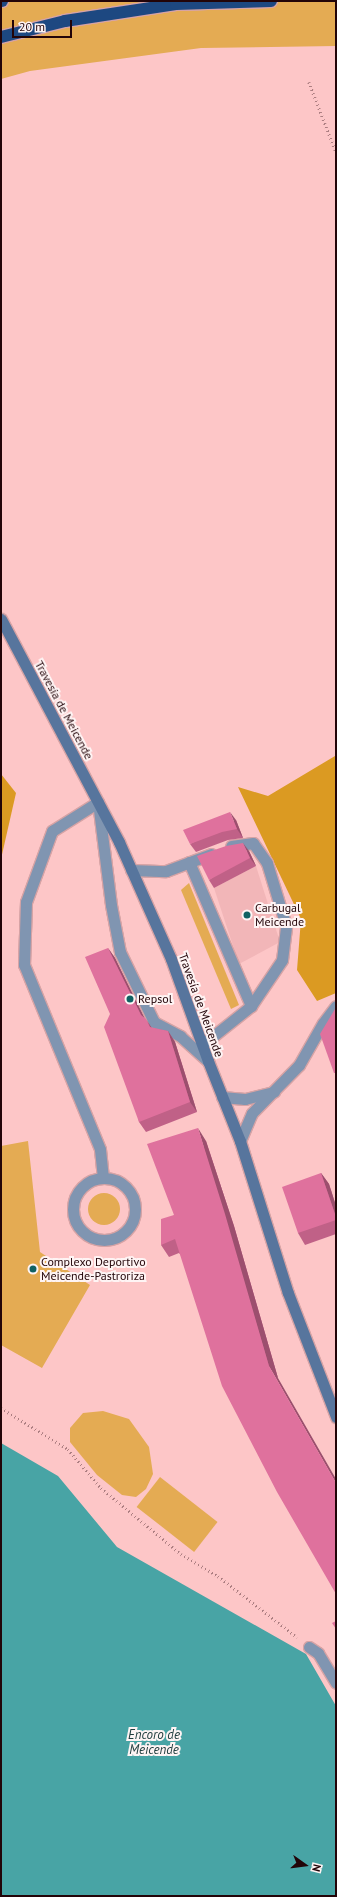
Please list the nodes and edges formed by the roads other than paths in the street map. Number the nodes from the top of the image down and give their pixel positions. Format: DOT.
graph roads {
  1 [pos="271,1"];
  2 [pos="1,37"];
  3 [pos="1,619"];
  4 [pos="98,802"];
  5 [pos="189,862"];
  6 [pos="131,870"];
  7 [pos="252,1006"];
  8 [pos="336,1006"];
  9 [pos="202,1045"];
  10 [pos="208,1061"];
  11 [pos="275,1092"];
  12 [pos="222,1097"];
  13 [pos="240,1140"];
  14 [pos="103,1178"];
  15 [pos="336,1417"];
  16 [pos="309,1647"];
  17 [pos="336,1682"];
  1 -- 2 [label="highway"];
  3 -- 4 [label="main road, Travesía de Meicende"];
  4 -- 6 [label="main road, Travesía de Meicende"];
  4 -- 10 [label="street"];
  4 -- 14 [label="street"];
  5 -- 6 [label="street"];
  5 -- 7 [label="street"];
  5 -- 7 [label="street"];
  6 -- 9 [label="main road, Travesía de Meicende"];
  7 -- 9 [label="street"];
  8 -- 11 [label="street"];
  9 -- 10 [label="main road, Travesía de Meicende"];
  10 -- 12 [label="main road, Travesía de Meicende"];
  11 -- 12 [label="street"];
  11 -- 13 [label="street"];
  12 -- 13 [label="main road, Travesía de Meicende"];
  13 -- 15 [label="main road, Travesía de Meicende"];
  14 -- 14 [label="street"];
  16 -- 17 [label="street"];
}
